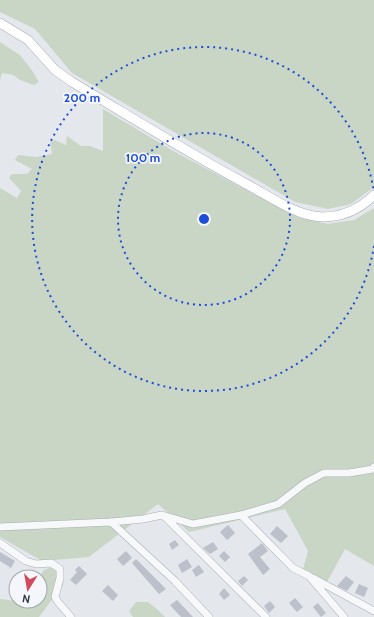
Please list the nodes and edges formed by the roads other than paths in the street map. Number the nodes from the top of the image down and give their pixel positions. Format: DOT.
graph roads {
  1 [pos="0,23"];
  2 [pos="374,195"];
  3 [pos="374,467"];
  4 [pos="241,514"];
  5 [pos="162,515"];
  6 [pos="111,522"];
  7 [pos="0,527"];
  8 [pos="0,543"];
  9 [pos="309,576"];
  10 [pos="374,611"];
  11 [pos="71,617"];
  12 [pos="209,617"];
  13 [pos="266,617"];
  14 [pos="344,617"];
  1 -- 2 [label="main road"];
  3 -- 4 [label="street"];
  4 -- 5 [label="street"];
  4 -- 9 [label="street"];
  5 -- 6 [label="street"];
  5 -- 13 [label="street"];
  6 -- 7 [label="street"];
  6 -- 12 [label="street"];
  8 -- 11 [label="street"];
  9 -- 10 [label="street"];
  9 -- 14 [label="street"];
}
